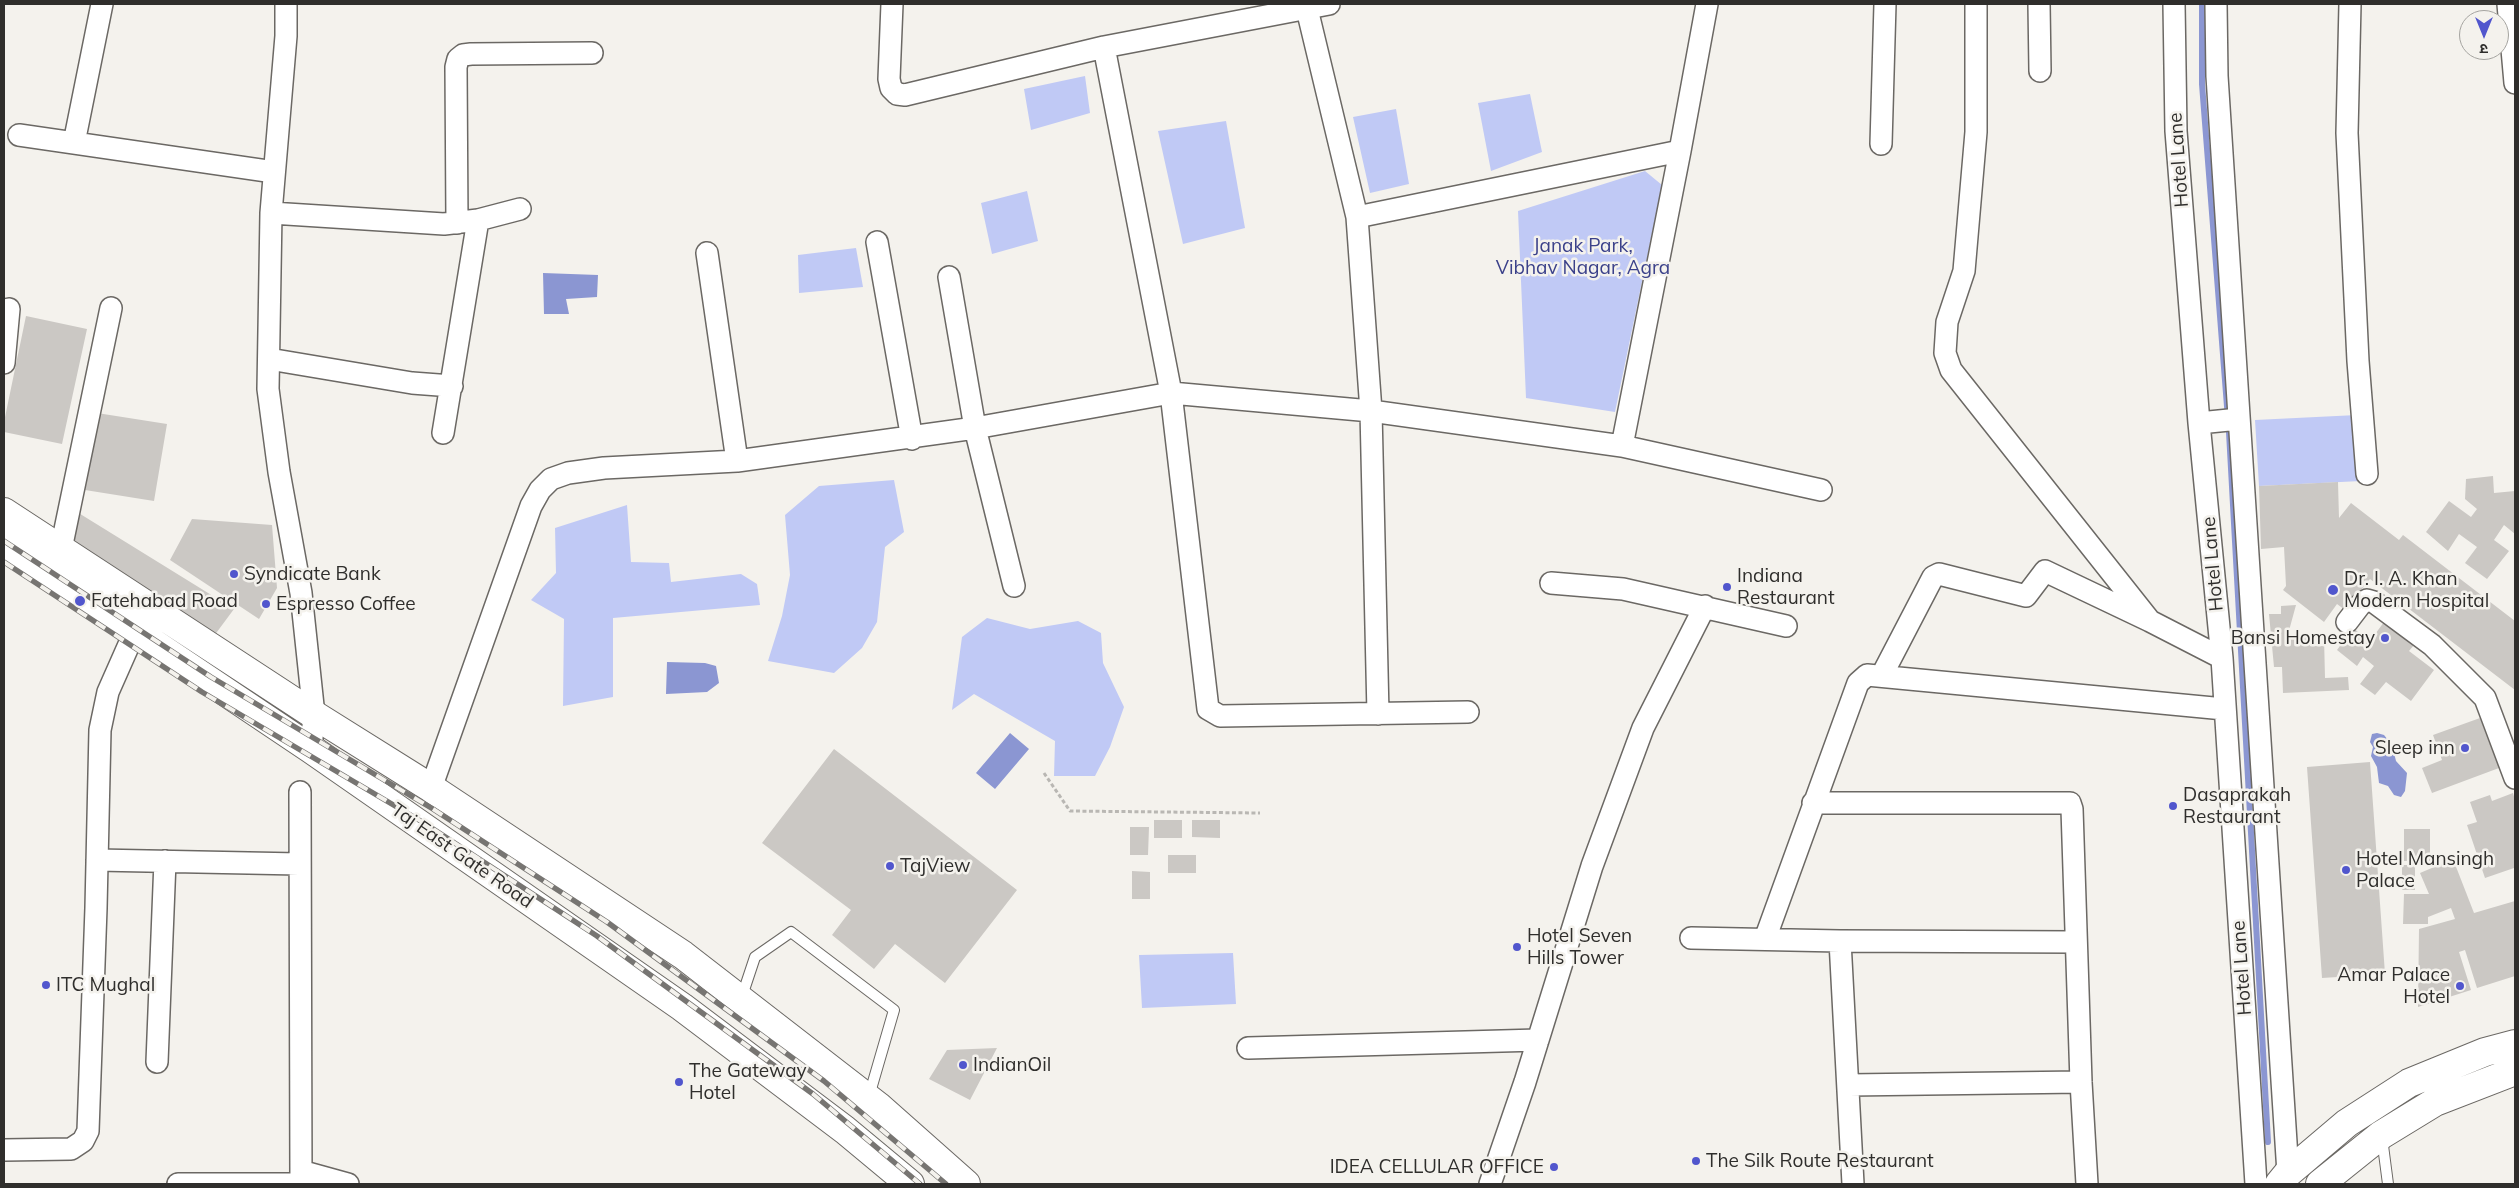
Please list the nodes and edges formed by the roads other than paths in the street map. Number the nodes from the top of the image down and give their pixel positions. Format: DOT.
graph roads {
  1 [pos="102,4"];
  2 [pos="286,4"];
  3 [pos="892,4"];
  4 [pos="1707,4"];
  5 [pos="1885,4"];
  6 [pos="1976,4"];
  7 [pos="2039,4"];
  8 [pos="2174,4"];
  9 [pos="2216,4"];
  10 [pos="2350,4"];
  11 [pos="2508,4"];
  12 [pos="1322,5"];
  13 [pos="1104,47"];
  14 [pos="592,53"];
  15 [pos="2040,71"];
  16 [pos="2515,83"];
  17 [pos="19,135"];
  18 [pos="74,143"];
  19 [pos="1881,144"];
  20 [pos="1680,151"];
  21 [pos="274,172"];
  22 [pos="520,209"];
  23 [pos="271,213"];
  24 [pos="1357,217"];
  25 [pos="467,222"];
  26 [pos="877,242"];
  27 [pos="707,253"];
  28 [pos="949,277"];
  29 [pos="111,308"];
  30 [pos="9,309"];
  31 [pos="269,359"];
  32 [pos="4,363"];
  33 [pos="452,386"];
  34 [pos="1171,393"];
  35 [pos="1371,411"];
  36 [pos="2239,419"];
  37 [pos="2199,423"];
  38 [pos="975,428"];
  39 [pos="444,433"];
  40 [pos="912,438"];
  41 [pos="1622,446"];
  42 [pos="737,461"];
  43 [pos="2367,474"];
  44 [pos="1821,490"];
  45 [pos="4,512"];
  46 [pos="4,543"];
  47 [pos="61,549"];
  48 [pos="1551,584"];
  49 [pos="1014,586"];
  50 [pos="1705,606"];
  51 [pos="2150,621"];
  52 [pos="2347,622"];
  53 [pos="1786,626"];
  54 [pos="135,631"];
  55 [pos="2222,658"];
  56 [pos="1882,675"];
  57 [pos="2224,709"];
  58 [pos="1468,712"];
  59 [pos="1378,714"];
  60 [pos="314,715"];
  61 [pos="311,749"];
  62 [pos="2262,774"];
  63 [pos="2229,778"];
  64 [pos="2515,778"];
  65 [pos="431,788"];
  66 [pos="300,792"];
  67 [pos="1813,803"];
  68 [pos="97,860"];
  69 [pos="165,861"];
  70 [pos="299,864"];
  71 [pos="1691,938"];
  72 [pos="1765,939"];
  73 [pos="1840,941"];
  74 [pos="2075,942"];
  75 [pos="741,1000"];
  76 [pos="1538,1040"];
  77 [pos="2515,1044"];
  78 [pos="1248,1048"];
  79 [pos="157,1062"];
  80 [pos="2515,1071"];
  81 [pos="2081,1082"];
  82 [pos="1849,1085"];
  83 [pos="868,1099"];
  84 [pos="2381,1135"];
  85 [pos="4,1150"];
  86 [pos="2283,1179"];
  87 [pos="301,1180"];
  88 [pos="178,1184"];
  89 [pos="348,1184"];
  90 [pos="910,1184"];
  91 [pos="966,1184"];
  92 [pos="1490,1184"];
  93 [pos="1853,1184"];
  94 [pos="2088,1184"];
  95 [pos="2256,1184"];
  96 [pos="2320,1184"];
  97 [pos="2388,1184"];
  1 -- 18 [label="street"];
  2 -- 21 [label="street"];
  3 -- 13 [label="street"];
  4 -- 20 [label="street"];
  5 -- 19 [label="street"];
  6 -- 51 [label="street"];
  7 -- 15 [label="street"];
  8 -- 37 [label="street, Hotel Lane"];
  9 -- 36 [label="street, Hotel Lane"];
  10 -- 43 [label="street"];
  11 -- 16 [label="street"];
  12 -- 13 [label="street"];
  12 -- 24 [label="street"];
  13 -- 34 [label="street"];
  14 -- 25 [label="street"];
  17 -- 18 [label="street"];
  18 -- 21 [label="street"];
  20 -- 24 [label="street"];
  20 -- 41 [label="street"];
  21 -- 23 [label="street"];
  22 -- 25 [label="street"];
  23 -- 25 [label="street"];
  23 -- 31 [label="street"];
  24 -- 35 [label="street"];
  25 -- 33 [label="street"];
  26 -- 40 [label="street"];
  27 -- 42 [label="street"];
  28 -- 38 [label="street"];
  29 -- 47 [label="street"];
  30 -- 32 [label="street"];
  31 -- 33 [label="street"];
  31 -- 60 [label="street"];
  33 -- 39 [label="street"];
  34 -- 35 [label="street"];
  34 -- 38 [label="street"];
  34 -- 59 [label="street"];
  35 -- 41 [label="street"];
  35 -- 59 [label="street"];
  36 -- 37 [label="street"];
  36 -- 62 [label="street, Hotel Lane"];
  37 -- 55 [label="street, Hotel Lane"];
  38 -- 40 [label="street"];
  38 -- 49 [label="street"];
  40 -- 42 [label="street"];
  41 -- 44 [label="street"];
  42 -- 65 [label="street"];
  45 -- 47 [label="main road"];
  46 -- 54 [label="main road, Taj East Gate Road"];
  47 -- 60 [label="main road"];
  48 -- 50 [label="street"];
  50 -- 53 [label="street"];
  50 -- 76 [label="street"];
  51 -- 55 [label="street"];
  51 -- 56 [label="street"];
  52 -- 64 [label="street"];
  54 -- 61 [label="main road, Taj East Gate Road"];
  54 -- 68 [label="street"];
  55 -- 57 [label="street, Hotel Lane"];
  56 -- 57 [label="street"];
  56 -- 67 [label="street"];
  57 -- 63 [label="street, Hotel Lane"];
  58 -- 59 [label="street"];
  60 -- 61 [label="street"];
  60 -- 65 [label="main road"];
  61 -- 90 [label="main road, Taj East Gate Road"];
  62 -- 63 [label="street"];
  62 -- 86 [label="street, Hotel Lane"];
  63 -- 95 [label="street, Hotel Lane"];
  65 -- 75 [label="main road"];
  66 -- 70 [label="street"];
  67 -- 72 [label="street"];
  67 -- 74 [label="street"];
  68 -- 69 [label="street"];
  68 -- 85 [label="street"];
  69 -- 70 [label="street"];
  69 -- 79 [label="street"];
  70 -- 87 [label="street"];
  71 -- 72 [label="street"];
  72 -- 73 [label="street"];
  73 -- 74 [label="street"];
  73 -- 82 [label="street"];
  74 -- 81 [label="street"];
  75 -- 83 [label="main road"];
  75 -- 83 [label="lane"];
  76 -- 78 [label="street"];
  76 -- 92 [label="street"];
  77 -- 86 [label="main road"];
  80 -- 84 [label="main road"];
  81 -- 82 [label="street"];
  81 -- 94 [label="street"];
  82 -- 93 [label="street"];
  83 -- 91 [label="main road"];
  84 -- 96 [label="main road"];
  84 -- 97 [label="lane"];
  87 -- 88 [label="street"];
  87 -- 89 [label="street"];
}
